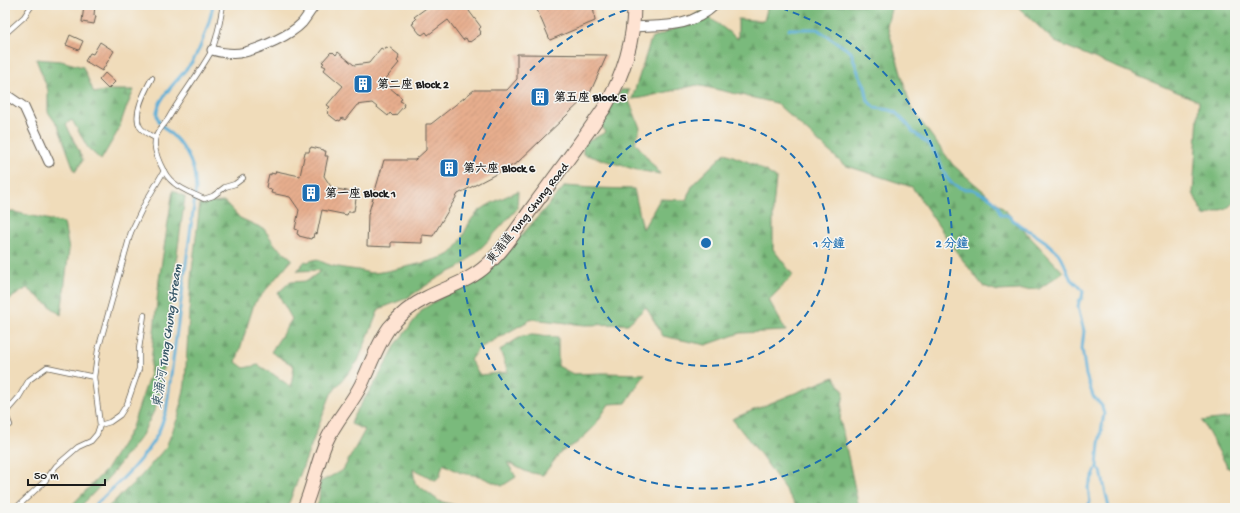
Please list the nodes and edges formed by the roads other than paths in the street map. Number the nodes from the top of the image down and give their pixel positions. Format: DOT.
graph roads {
  1 [pos="32,5"];
  2 [pos="223,5"];
  3 [pos="315,5"];
  4 [pos="634,5"];
  5 [pos="715,5"];
  6 [pos="633,27"];
  7 [pos="5,37"];
  8 [pos="212,50"];
  9 [pos="152,78"];
  10 [pos="5,94"];
  11 [pos="155,138"];
  12 [pos="49,162"];
  13 [pos="164,171"];
  14 [pos="243,178"];
  15 [pos="144,315"];
  16 [pos="94,377"];
  17 [pos="5,413"];
  18 [pos="10,426"];
  19 [pos="100,426"];
  20 [pos="16,508"];
  21 [pos="304,508"];
  1 -- 7 [label="lane"];
  2 -- 8 [label="lane"];
  3 -- 8 [label="street"];
  4 -- 6 [label="main road, 東涌道 Tung Chung Road"];
  5 -- 6 [label="street"];
  6 -- 21 [label="main road, 東涌道 Tung Chung Road"];
  8 -- 11 [label="lane"];
  9 -- 11 [label="lane"];
  10 -- 12 [label="street"];
  11 -- 13 [label="lane"];
  13 -- 14 [label="lane"];
  13 -- 16 [label="lane"];
  15 -- 19 [label="lane"];
  16 -- 17 [label="lane"];
  16 -- 19 [label="lane"];
  17 -- 18 [label="lane"];
  19 -- 20 [label="lane"];
}
